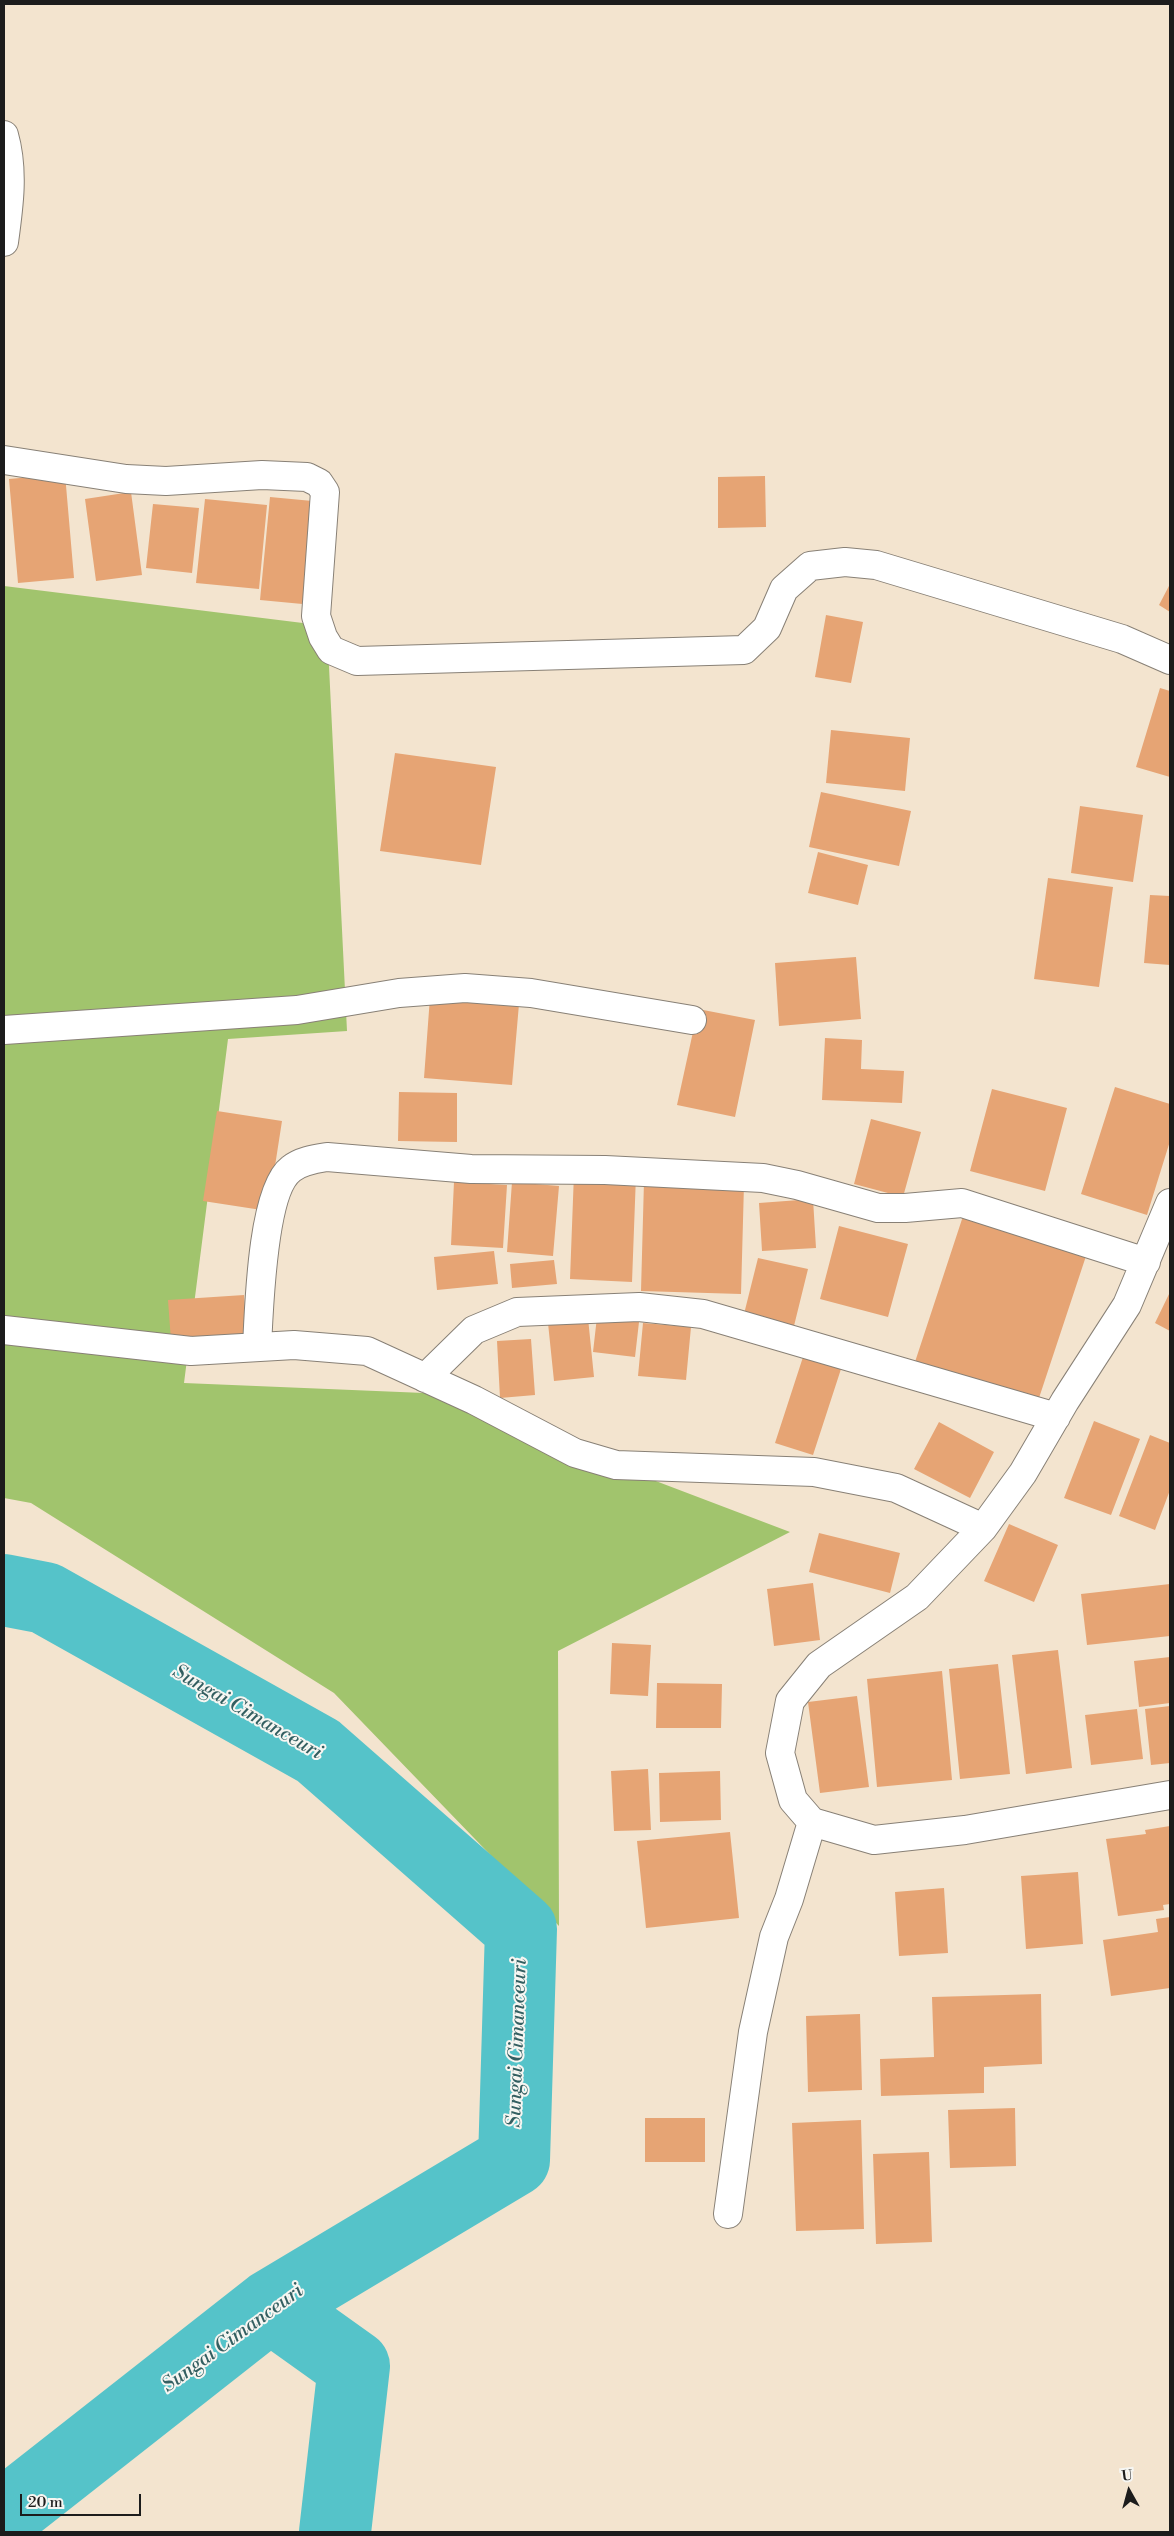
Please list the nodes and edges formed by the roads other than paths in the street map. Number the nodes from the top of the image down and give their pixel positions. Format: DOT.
graph roads {
  1 [pos="4,135"];
  2 [pos="4,242"];
  3 [pos="4,460"];
  4 [pos="1170,660"];
  5 [pos="692,1020"];
  6 [pos="4,1030"];
  7 [pos="1168,1216"];
  8 [pos="1146,1262"];
  9 [pos="4,1330"];
  10 [pos="257,1347"];
  11 [pos="424,1378"];
  12 [pos="1056,1416"];
  13 [pos="983,1528"];
  14 [pos="1170,1795"];
  15 [pos="812,1822"];
  16 [pos="728,2214"];
  1 -- 2 [label="street"];
  3 -- 4 [label="street"];
  5 -- 6 [label="street"];
  7 -- 8 [label="street"];
  8 -- 10 [label="street"];
  8 -- 12 [label="street"];
  9 -- 10 [label="street"];
  10 -- 11 [label="street"];
  11 -- 12 [label="street"];
  11 -- 13 [label="street"];
  12 -- 13 [label="street"];
  13 -- 15 [label="street"];
  14 -- 15 [label="street"];
  15 -- 16 [label="street"];
}
